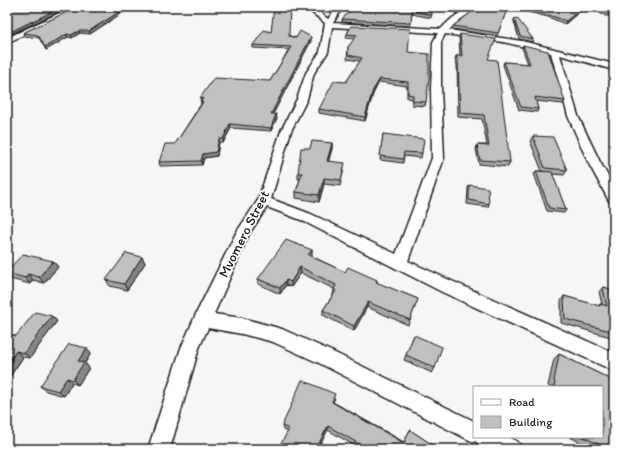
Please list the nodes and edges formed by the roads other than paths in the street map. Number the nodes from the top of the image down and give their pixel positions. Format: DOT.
graph roads {
  1 [pos="77,7"];
  2 [pos="308,7"];
  3 [pos="340,7"];
  4 [pos="476,7"];
  5 [pos="329,24"];
  6 [pos="442,32"];
  7 [pos="7,42"];
  8 [pos="554,52"];
  9 [pos="614,67"];
  10 [pos="614,198"];
  11 [pos="264,201"];
  12 [pos="400,263"];
  13 [pos="202,319"];
  14 [pos="614,362"];
  15 [pos="473,431"];
  16 [pos="487,438"];
  17 [pos="159,449"];
  18 [pos="512,449"];
  1 -- 7 [label="street"];
  2 -- 5 [label="street"];
  3 -- 5 [label="street"];
  4 -- 6 [label="street"];
  5 -- 6 [label="street"];
  5 -- 11 [label="street, Mvomero Street"];
  6 -- 8 [label="street"];
  6 -- 12 [label="street"];
  8 -- 9 [label="street"];
  8 -- 10 [label="street"];
  11 -- 12 [label="street"];
  11 -- 13 [label="street, Mvomero Street"];
  12 -- 14 [label="street"];
  13 -- 15 [label="street"];
  13 -- 17 [label="street, Mvomero Street"];
  16 -- 18 [label="street"];
}
